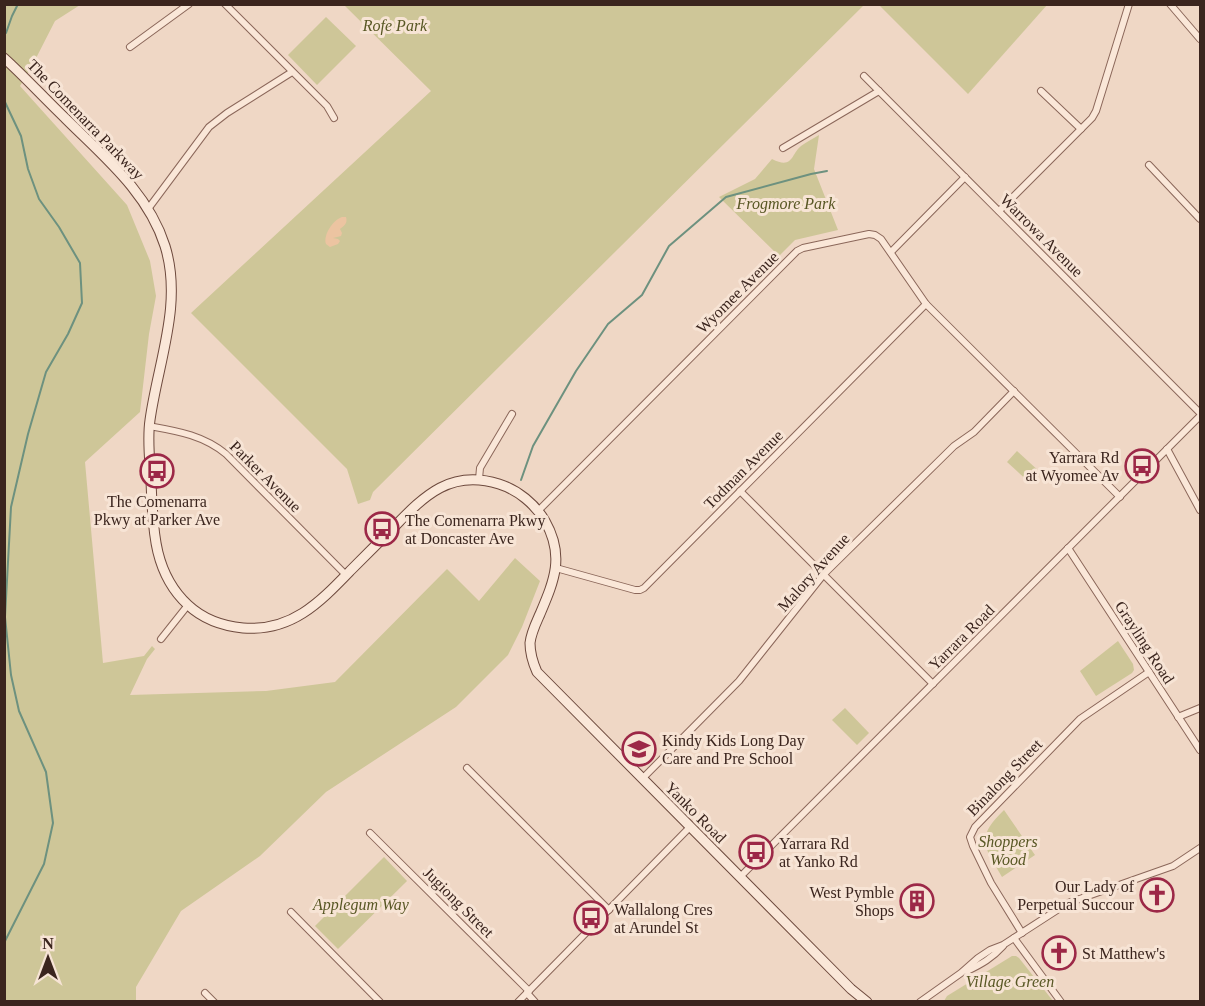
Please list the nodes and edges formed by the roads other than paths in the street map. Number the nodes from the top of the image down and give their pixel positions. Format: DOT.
graph roads {
  1 [pos="189,4"];
  2 [pos="225,4"];
  3 [pos="1129,4"];
  4 [pos="1170,4"];
  5 [pos="1200,39"];
  6 [pos="130,47"];
  7 [pos="4,58"];
  8 [pos="292,72"];
  9 [pos="864,76"];
  10 [pos="879,91"];
  11 [pos="1041,91"];
  12 [pos="334,118"];
  13 [pos="1081,129"];
  14 [pos="783,148"];
  15 [pos="1149,165"];
  16 [pos="965,177"];
  17 [pos="148,209"];
  18 [pos="999,211"];
  19 [pos="1200,219"];
  20 [pos="891,252"];
  21 [pos="926,304"];
  22 [pos="1014,391"];
  23 [pos="512,414"];
  24 [pos="1200,414"];
  25 [pos="149,426"];
  26 [pos="1167,449"];
  27 [pos="479,479"];
  28 [pos="740,491"];
  29 [pos="1120,497"];
  30 [pos="1200,510"];
  31 [pos="538,511"];
  32 [pos="1068,548"];
  33 [pos="556,568"];
  34 [pos="824,574"];
  35 [pos="346,575"];
  36 [pos="188,605"];
  37 [pos="161,639"];
  38 [pos="1149,672"];
  39 [pos="933,684"];
  40 [pos="1200,708"];
  41 [pos="1178,717"];
  42 [pos="1200,750"];
  43 [pos="467,768"];
  44 [pos="642,779"];
  45 [pos="690,827"];
  46 [pos="370,833"];
  47 [pos="1200,848"];
  48 [pos="740,877"];
  49 [pos="609,910"];
  50 [pos="291,912"];
  51 [pos="1022,933"];
  52 [pos="1014,938"];
  53 [pos="528,992"];
  54 [pos="205,993"];
  55 [pos="865,1001"];
  56 [pos="214,1002"];
  57 [pos="380,1002"];
  58 [pos="518,1002"];
  59 [pos="535,1002"];
  60 [pos="920,1002"];
  61 [pos="1061,1002"];
  1 -- 6 [label="street"];
  2 -- 8 [label="street"];
  3 -- 13 [label="street"];
  4 -- 5 [label="street"];
  7 -- 17 [label="main road, The Comenarra Parkway"];
  8 -- 12 [label="street"];
  8 -- 17 [label="street"];
  9 -- 10 [label="street, Warrowa Avenue"];
  10 -- 14 [label="street"];
  10 -- 16 [label="street, Warrowa Avenue"];
  11 -- 13 [label="street"];
  13 -- 18 [label="street"];
  15 -- 19 [label="street"];
  16 -- 18 [label="street, Warrowa Avenue"];
  16 -- 20 [label="street"];
  17 -- 25 [label="main road, The Comenarra Parkway"];
  18 -- 24 [label="street, Warrowa Avenue"];
  20 -- 21 [label="street, Wyomee Avenue"];
  20 -- 31 [label="street, Wyomee Avenue"];
  21 -- 22 [label="street, Wyomee Avenue"];
  21 -- 28 [label="street, Todman Avenue"];
  22 -- 29 [label="street, Wyomee Avenue"];
  22 -- 34 [label="street, Malory Avenue"];
  23 -- 27 [label="street"];
  24 -- 26 [label="street, Yarrara Road"];
  25 -- 35 [label="street, Parker Avenue"];
  25 -- 36 [label="main road, The Comenarra Parkway"];
  26 -- 29 [label="street, Yarrara Road"];
  26 -- 30 [label="street"];
  27 -- 31 [label="main road"];
  27 -- 35 [label="main road, The Comenarra Parkway"];
  28 -- 33 [label="street, Todman Avenue"];
  28 -- 34 [label="street"];
  29 -- 32 [label="street, Yarrara Road"];
  31 -- 33 [label="main road"];
  32 -- 38 [label="street, Grayling Road"];
  32 -- 39 [label="street, Yarrara Road"];
  33 -- 44 [label="main road, Yanko Road"];
  34 -- 39 [label="street"];
  34 -- 44 [label="street, Malory Avenue"];
  35 -- 36 [label="main road, The Comenarra Parkway"];
  36 -- 37 [label="street"];
  38 -- 41 [label="street, Grayling Road"];
  38 -- 51 [label="street, Binalong Street"];
  39 -- 48 [label="street, Yarrara Road"];
  40 -- 41 [label="street"];
  41 -- 42 [label="street, Grayling Road"];
  43 -- 49 [label="street"];
  44 -- 45 [label="main road, Yanko Road"];
  45 -- 48 [label="main road, Yanko Road"];
  45 -- 49 [label="street"];
  46 -- 53 [label="street, Jugiong Street"];
  47 -- 51 [label="street"];
  48 -- 55 [label="main road, Yanko Road"];
  49 -- 53 [label="street"];
  50 -- 57 [label="street"];
  51 -- 52 [label="street"];
  52 -- 60 [label="street"];
  52 -- 61 [label="street"];
  53 -- 58 [label="street"];
  53 -- 59 [label="street, Jugiong Street"];
  54 -- 56 [label="street"];
}
